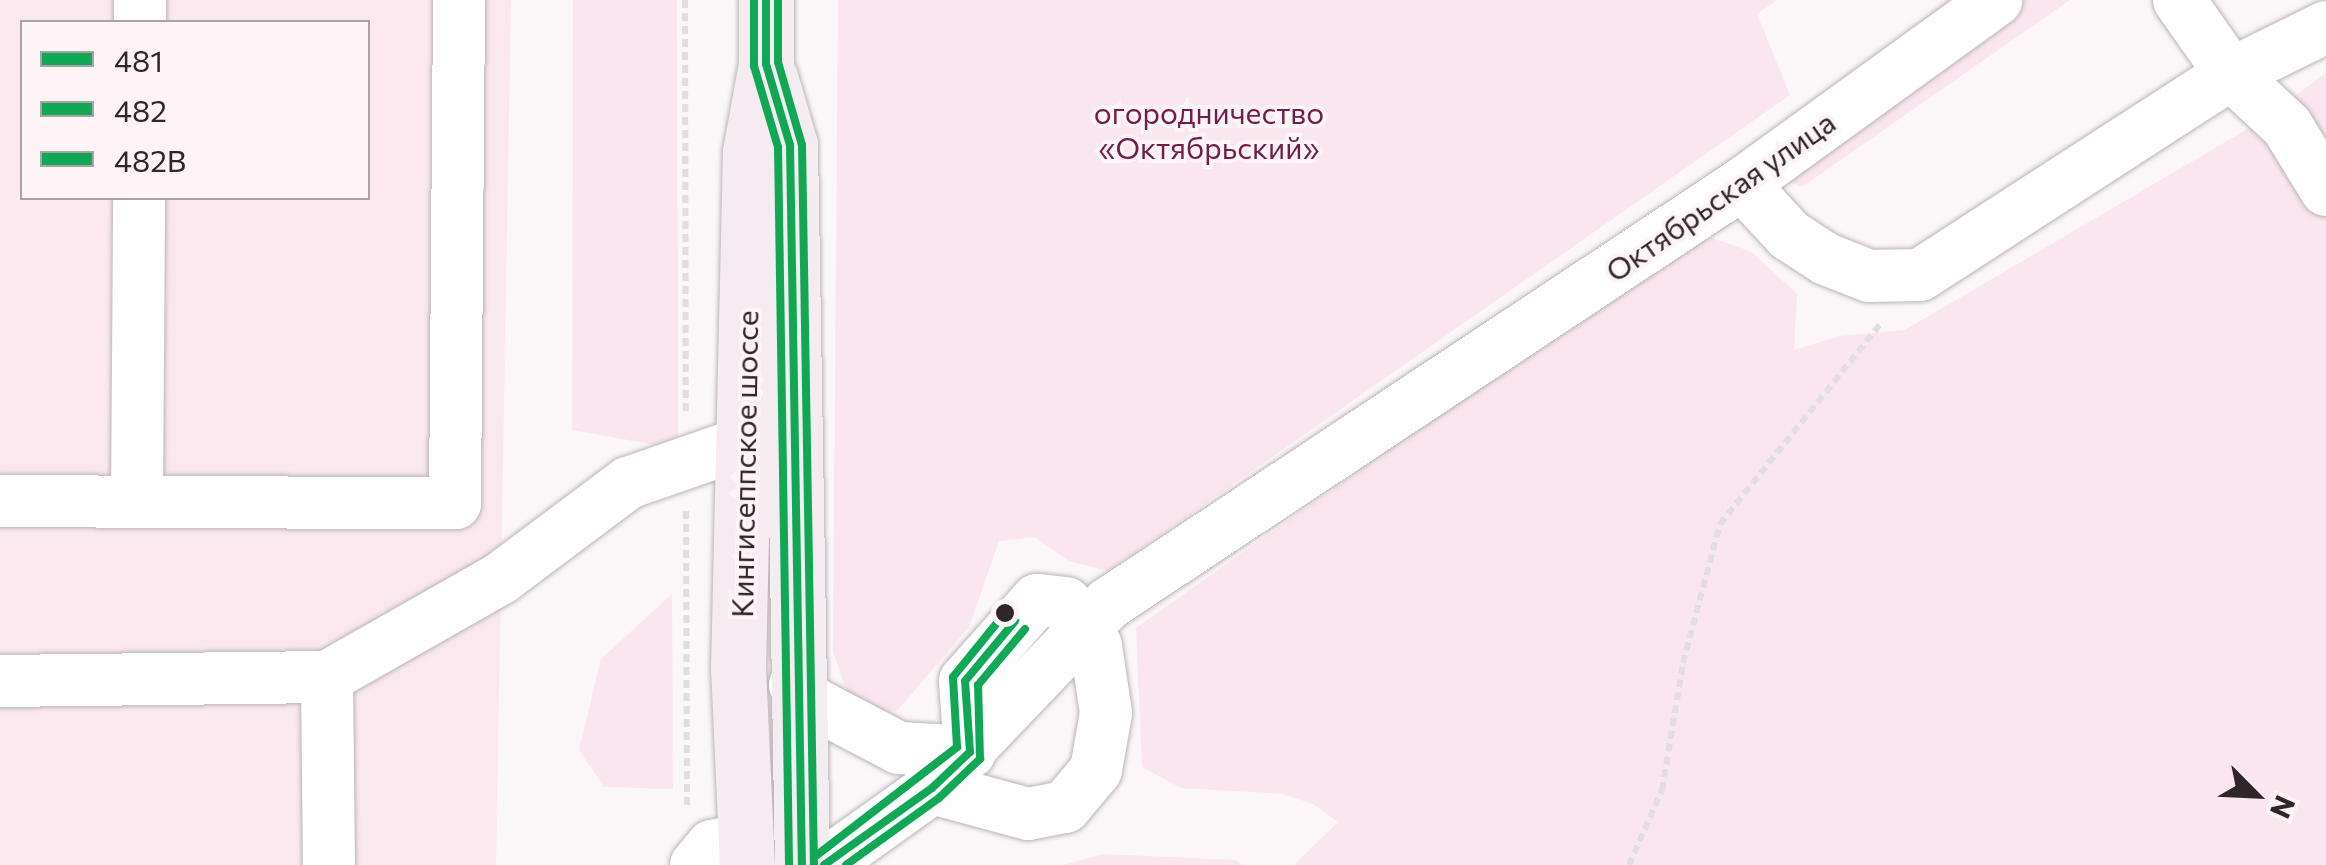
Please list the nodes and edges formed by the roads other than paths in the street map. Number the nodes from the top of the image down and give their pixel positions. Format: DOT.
graph roads {
  1 [pos="459,0"];
  2 [pos="766,0"];
  3 [pos="1996,0"];
  4 [pos="2179,0"];
  5 [pos="2326,27"];
  6 [pos="766,64"];
  7 [pos="2231,74"];
  8 [pos="1742,184"];
  9 [pos="2326,190"];
  10 [pos="138,200"];
  11 [pos="746,442"];
  12 [pos="0,500"];
  13 [pos="137,501"];
  14 [pos="1087,627"];
  15 [pos="327,677"];
  16 [pos="0,680"];
  17 [pos="795,685"];
  18 [pos="970,752"];
  19 [pos="932,788"];
  20 [pos="729,857"];
  21 [pos="329,865"];
  22 [pos="802,865"];
  23 [pos="824,865"];
  1 -- 13 [label="street"];
  2 -- 6 [label="highway, Кингисеппское шоссе"];
  3 -- 8 [label="street, Октябрьская улица"];
  4 -- 7 [label="street"];
  5 -- 7 [label="street"];
  6 -- 11 [label="highway, Кингисеппское шоссе"];
  6 -- 17 [label="highway, Кингисеппское шоссе"];
  7 -- 8 [label="street"];
  7 -- 9 [label="street"];
  8 -- 14 [label="street, Октябрьская улица"];
  10 -- 13 [label="street"];
  11 -- 15 [label="street"];
  11 -- 20 [label="highway, Кингисеппское шоссе"];
  12 -- 13 [label="street"];
  14 -- 18 [label="street, Октябрьская улица"];
  14 -- 19 [label="street"];
  15 -- 16 [label="street"];
  15 -- 21 [label="street"];
  17 -- 18 [label="street"];
  17 -- 22 [label="highway, Кингисеппское шоссе"];
  18 -- 19 [label="street, Октябрьская улица"];
  19 -- 23 [label="street, Октябрьская улица"];
}
